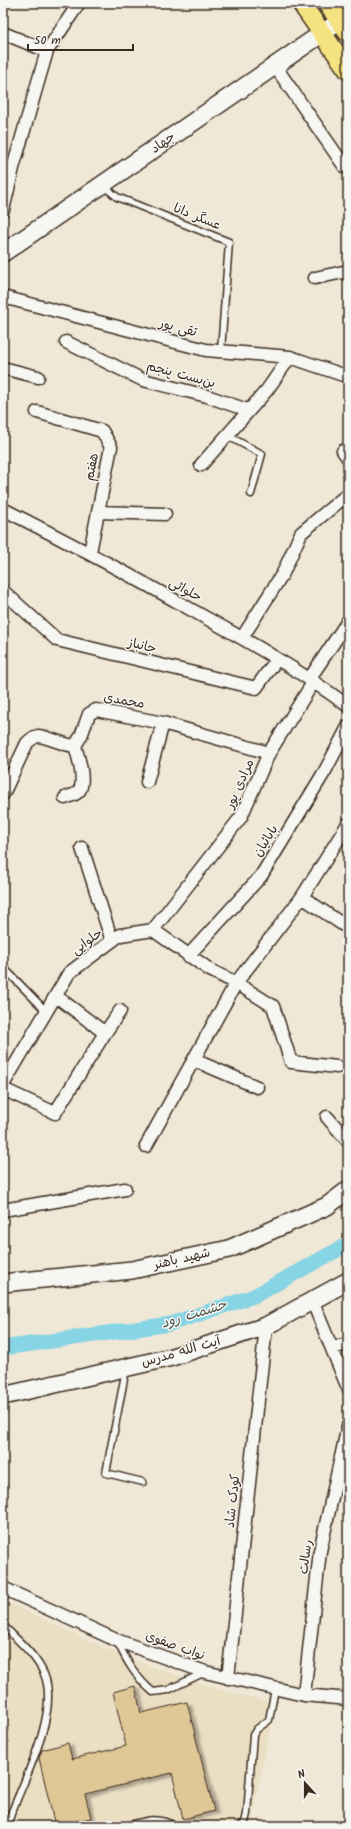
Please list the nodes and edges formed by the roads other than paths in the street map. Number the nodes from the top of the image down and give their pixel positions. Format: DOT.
graph roads {
  1 [pos="79,3"];
  2 [pos="301,3"];
  3 [pos="327,3"];
  4 [pos="344,27"];
  5 [pos="3,33"];
  6 [pos="322,33"];
  7 [pos="47,50"];
  8 [pos="275,66"];
  9 [pos="348,70"];
  10 [pos="8,167"];
  11 [pos="345,167"];
  12 [pos="103,184"];
  13 [pos="3,210"];
  14 [pos="3,253"];
  15 [pos="348,271"];
  16 [pos="315,278"];
  17 [pos="3,297"];
  18 [pos="66,342"];
  19 [pos="221,351"];
  20 [pos="290,357"];
  21 [pos="3,368"];
  22 [pos="348,375"];
  23 [pos="38,378"];
  24 [pos="247,410"];
  25 [pos="37,412"];
  26 [pos="226,435"];
  27 [pos="201,466"];
  28 [pos="251,494"];
  29 [pos="348,494"];
  30 [pos="3,509"];
  31 [pos="98,512"];
  32 [pos="165,514"];
  33 [pos="90,552"];
  34 [pos="3,591"];
  35 [pos="348,621"];
  36 [pos="242,638"];
  37 [pos="277,659"];
  38 [pos="312,680"];
  39 [pos="348,706"];
  40 [pos="163,723"];
  41 [pos="348,726"];
  42 [pos="74,746"];
  43 [pos="269,753"];
  44 [pos="147,782"];
  45 [pos="3,794"];
  46 [pos="65,798"];
  47 [pos="348,824"];
  48 [pos="82,848"];
  49 [pos="302,897"];
  50 [pos="348,928"];
  51 [pos="153,930"];
  52 [pos="112,941"];
  53 [pos="188,956"];
  54 [pos="3,967"];
  55 [pos="236,983"];
  56 [pos="56,996"];
  57 [pos="120,1011"];
  58 [pos="47,1012"];
  59 [pos="105,1033"];
  60 [pos="194,1060"];
  61 [pos="337,1067"];
  62 [pos="3,1085"];
  63 [pos="257,1087"];
  64 [pos="3,1089"];
  65 [pos="327,1117"];
  66 [pos="348,1141"];
  67 [pos="146,1146"];
  68 [pos="125,1189"];
  69 [pos="348,1190"];
  70 [pos="3,1210"];
  71 [pos="348,1282"];
  72 [pos="3,1283"];
  73 [pos="312,1300"];
  74 [pos="266,1326"];
  75 [pos="348,1344"];
  76 [pos="332,1348"];
  77 [pos="126,1368"];
  78 [pos="348,1388"];
  79 [pos="3,1396"];
  80 [pos="348,1426"];
  81 [pos="143,1482"];
  82 [pos="3,1588"];
  83 [pos="3,1625"];
  84 [pos="116,1640"];
  85 [pos="205,1672"];
  86 [pos="228,1678"];
  87 [pos="275,1689"];
  88 [pos="304,1695"];
  89 [pos="348,1699"];
  90 [pos="10,1826"];
  91 [pos="126,1826"];
  92 [pos="175,1826"];
  93 [pos="240,1826"];
  1 -- 7 [label="street"];
  2 -- 6 [label="main road"];
  3 -- 4 [label="main road"];
  4 -- 6 [label="main road, جهاد"];
  5 -- 7 [label="street"];
  6 -- 8 [label="main road, جهاد"];
  6 -- 9 [label="main road"];
  7 -- 10 [label="street"];
  8 -- 11 [label="street"];
  8 -- 12 [label="main road, جهاد"];
  10 -- 13 [label="street"];
  12 -- 14 [label="main road, جهاد"];
  12 -- 19 [label="lane, عسگر دانا"];
  15 -- 16 [label="street"];
  17 -- 19 [label="street, تقی پور"];
  18 -- 24 [label="street, بن‌بست پنجم"];
  19 -- 20 [label="street, تقی پور"];
  20 -- 22 [label="street, تقی پور"];
  20 -- 24 [label="street"];
  21 -- 23 [label="street"];
  24 -- 26 [label="street"];
  25 -- 31 [label="street, هفتم"];
  26 -- 27 [label="street"];
  26 -- 28 [label="lane"];
  29 -- 36 [label="street"];
  30 -- 33 [label="street, حلوائی"];
  31 -- 32 [label="street"];
  31 -- 33 [label="street, هفتم"];
  33 -- 36 [label="street, حلوائی"];
  34 -- 37 [label="street, جانباز"];
  35 -- 38 [label="street, مرادی پور"];
  36 -- 37 [label="street, حلوائی"];
  37 -- 38 [label="street, حلوائی"];
  38 -- 39 [label="street, حلوائی"];
  38 -- 43 [label="street, مرادی پور"];
  40 -- 42 [label="street, محمدی"];
  40 -- 43 [label="street, محمدی"];
  40 -- 44 [label="street"];
  41 -- 53 [label="street, بابائیان"];
  42 -- 45 [label="street"];
  42 -- 46 [label="street"];
  43 -- 51 [label="street, مرادی پور"];
  47 -- 49 [label="street"];
  48 -- 52 [label="street"];
  49 -- 50 [label="street"];
  49 -- 55 [label="street"];
  51 -- 52 [label="street, حلوایی"];
  51 -- 53 [label="street"];
  52 -- 56 [label="street, حلوایی"];
  53 -- 55 [label="street"];
  54 -- 58 [label="lane"];
  55 -- 60 [label="street"];
  55 -- 61 [label="street"];
  56 -- 58 [label="street, حلوایی"];
  56 -- 59 [label="street"];
  57 -- 59 [label="street"];
  58 -- 62 [label="street, حلوایی"];
  59 -- 64 [label="street"];
  60 -- 63 [label="street"];
  60 -- 67 [label="street"];
  65 -- 66 [label="street"];
  68 -- 70 [label="street"];
  69 -- 72 [label="main road, شهید باهنر"];
  71 -- 73 [label="main road, آیت الله مدرس"];
  73 -- 74 [label="main road, آیت الله مدرس"];
  73 -- 76 [label="street"];
  74 -- 77 [label="main road, آیت الله مدرس"];
  74 -- 86 [label="street, کودک شاد"];
  75 -- 76 [label="street"];
  76 -- 78 [label="street"];
  77 -- 79 [label="main road, آیت الله مدرس"];
  77 -- 81 [label="lane"];
  80 -- 88 [label="street, رسالت"];
  82 -- 84 [label="street, نواب صفوی"];
  83 -- 90 [label="lane"];
  84 -- 85 [label="street, نواب صفوی"];
  84 -- 85 [label="lane"];
  85 -- 86 [label="street, نواب صفوی"];
  86 -- 87 [label="street, نواب صفوی"];
  87 -- 88 [label="street, نواب صفوی"];
  87 -- 93 [label="lane"];
  88 -- 89 [label="street, نواب صفوی"];
  91 -- 92 [label="lane"];
}
